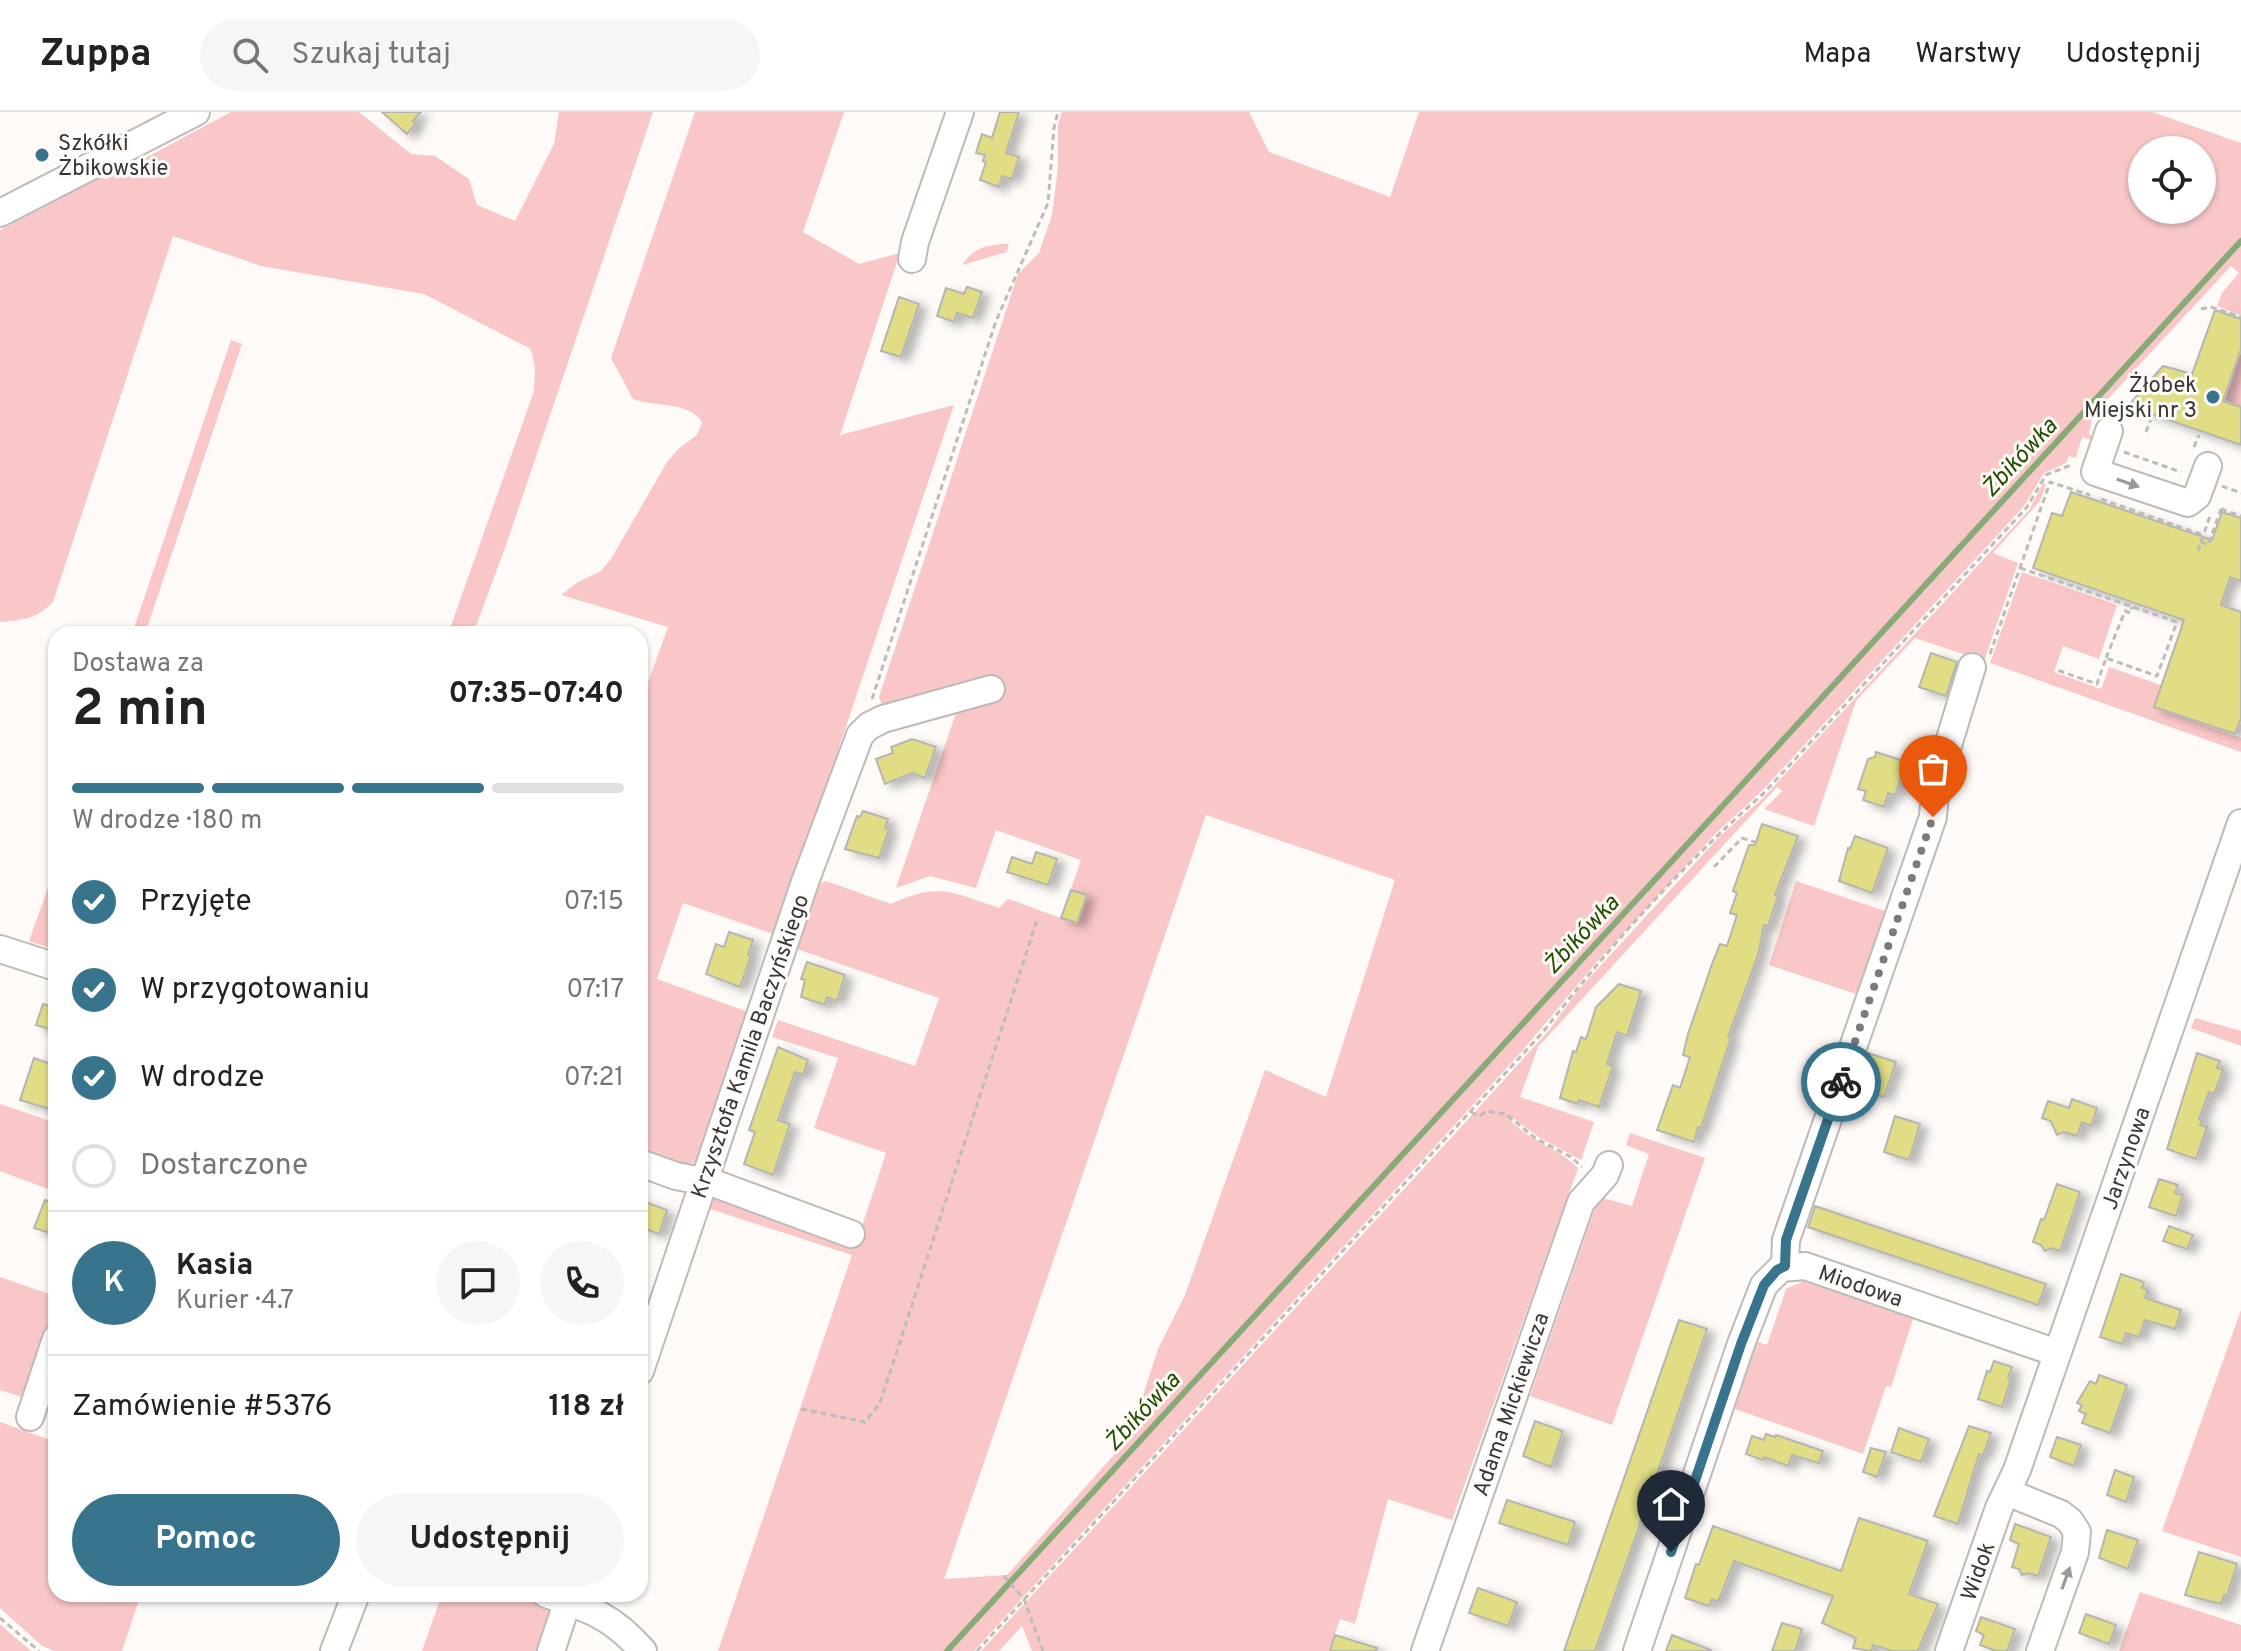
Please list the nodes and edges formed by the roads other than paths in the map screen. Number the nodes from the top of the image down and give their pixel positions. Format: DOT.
graph roads {
  1 [pos="196,112"];
  2 [pos="960,112"];
  3 [pos="0,213"];
  4 [pos="912,259"];
  5 [pos="2111,440"];
  6 [pos="2202,468"];
  7 [pos="1980,664"];
  8 [pos="991,689"];
  9 [pos="1941,768"];
  10 [pos="1935,794"];
  11 [pos="2241,823"];
  12 [pos="0,949"];
  13 [pos="48,964"];
  14 [pos="1609,1165"];
  15 [pos="648,1166"];
  16 [pos="703,1181"];
  17 [pos="851,1234"];
  18 [pos="1785,1266"];
  19 [pos="648,1347"];
  20 [pos="2057,1353"];
  21 [pos="48,1363"];
  22 [pos="30,1417"];
  23 [pos="2007,1492"];
  24 [pos="353,1602"];
  25 [pos="561,1602"];
  26 [pos="574,1602"];
  27 [pos="334,1651"];
  28 [pos="551,1651"];
  29 [pos="643,1651"];
  30 [pos="1425,1651"];
  31 [pos="1637,1651"];
  32 [pos="1949,1651"];
  33 [pos="2040,1651"];
  1 -- 3 [label="street"];
  2 -- 4 [label="street"];
  5 -- 6 [label="street, one-way"];
  7 -- 9 [label="street"];
  8 -- 16 [label="street, Krzysztofa Kamila Baczyńskiego"];
  10 -- 18 [label="street"];
  11 -- 20 [label="street, Jarzynowa"];
  12 -- 13 [label="street"];
  14 -- 30 [label="street, Adama Mickiewicza"];
  15 -- 16 [label="street"];
  16 -- 17 [label="street"];
  16 -- 19 [label="street, Krzysztofa Kamila Baczyńskiego"];
  18 -- 20 [label="street, Miodowa"];
  18 -- 31 [label="street"];
  20 -- 23 [label="street, Jarzynowa"];
  21 -- 22 [label="street"];
  23 -- 32 [label="street, Widok"];
  33 -- 23 [label="street, one-way"];
  24 -- 27 [label="street"];
  25 -- 28 [label="street"];
  26 -- 29 [label="street"];
}
